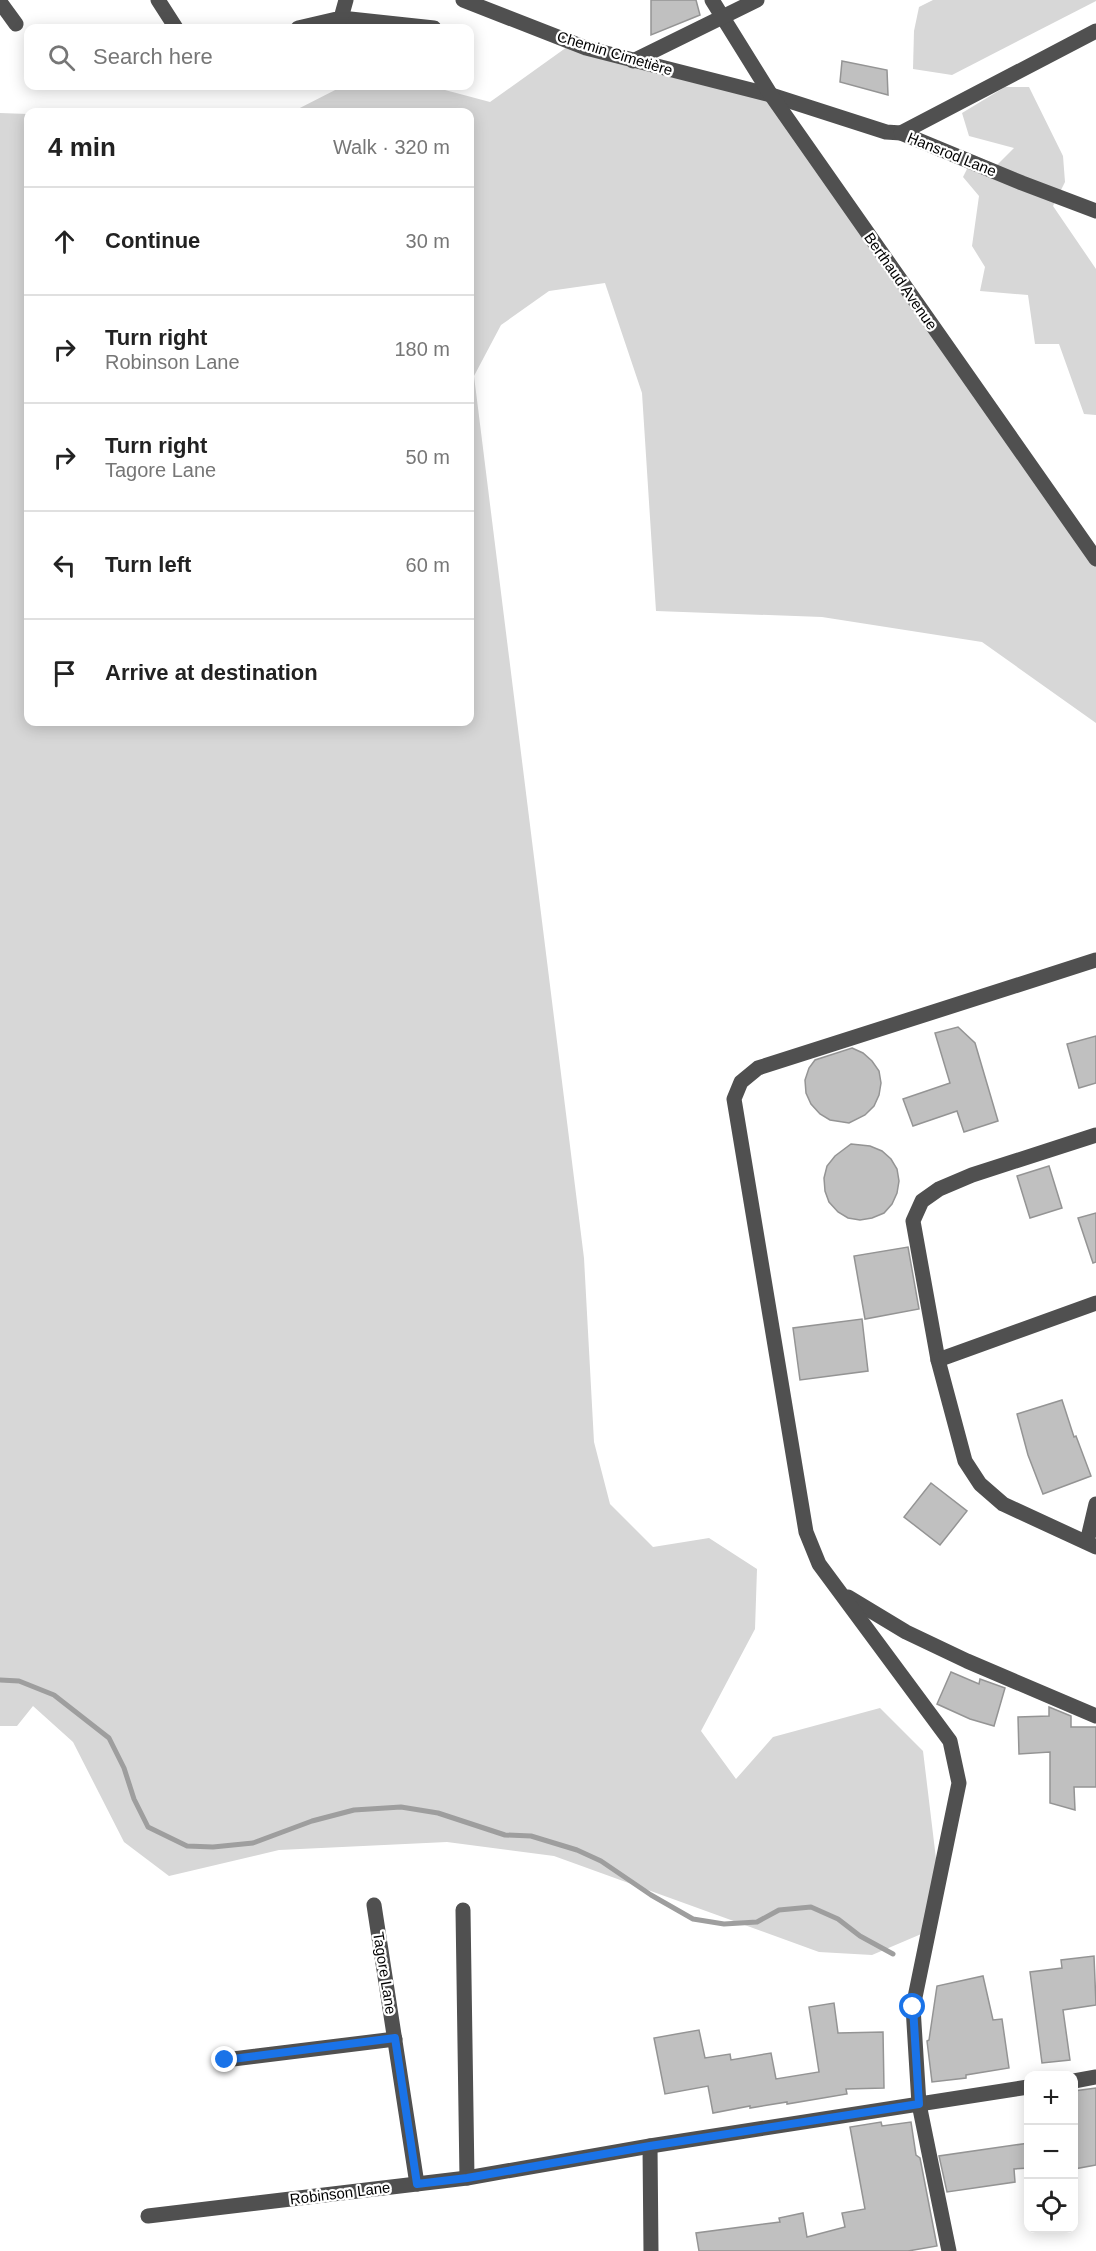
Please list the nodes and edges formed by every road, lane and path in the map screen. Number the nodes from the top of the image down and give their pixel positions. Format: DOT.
graph roads {
  1 [pos="158,0"];
  2 [pos="345,0"];
  3 [pos="463,0"];
  4 [pos="712,0"];
  5 [pos="757,0"];
  6 [pos="0,2"];
  7 [pos="493,5"];
  8 [pos="340,18"];
  9 [pos="723,18"];
  10 [pos="16,24"];
  11 [pos="173,24"];
  12 [pos="315,24"];
  13 [pos="396,24"];
  14 [pos="1096,31"];
  15 [pos="633,61"];
  16 [pos="771,95"];
  17 [pos="901,133"];
  18 [pos="1096,211"];
  19 [pos="1096,559"];
  20 [pos="1096,960"];
  21 [pos="1096,1135"];
  22 [pos="1096,1304"];
  23 [pos="938,1360"];
  24 [pos="1096,1504"];
  25 [pos="1091,1544"];
  26 [pos="841,1592"];
  27 [pos="1096,1716"];
  28 [pos="374,1905"];
  29 [pos="463,1910"];
  30 [pos="395,2038"];
  31 [pos="225,2060"];
  32 [pos="1096,2077"];
  33 [pos="1078,2079"];
  34 [pos="1024,2088"];
  35 [pos="919,2104"];
  36 [pos="650,2146"];
  37 [pos="467,2178"];
  38 [pos="417,2184"];
  39 [pos="148,2216"];
  40 [pos="944,2250"];
  41 [pos="651,2251"];
  1 -- 11 [label="street"];
  2 -- 8 [label="street"];
  3 -- 7 [label="street, Chemin Cimetière"];
  4 -- 9 [label="street, Berthaud Avenue"];
  5 -- 9 [label="street"];
  6 -- 10 [label="street"];
  7 -- 15 [label="street, Chemin Cimetière"];
  8 -- 12 [label="street"];
  8 -- 13 [label="street"];
  9 -- 15 [label="street"];
  9 -- 16 [label="street, Berthaud Avenue"];
  14 -- 17 [label="street"];
  15 -- 16 [label="street, Chemin Cimetière"];
  16 -- 17 [label="street, Hansrod Lane"];
  16 -- 19 [label="street, Berthaud Avenue"];
  17 -- 18 [label="street, Hansrod Lane"];
  20 -- 26 [label="street"];
  21 -- 23 [label="street"];
  22 -- 23 [label="street"];
  23 -- 25 [label="street"];
  24 -- 25 [label="street"];
  26 -- 27 [label="street"];
  26 -- 35 [label="street"];
  28 -- 30 [label="street, Tagore Lane"];
  29 -- 37 [label="street"];
  30 -- 31 [label="street"];
  30 -- 38 [label="street, Tagore Lane"];
  32 -- 33 [label="street"];
  34 -- 35 [label="street, Robinson Lane"];
  35 -- 36 [label="street, Robinson Lane"];
  35 -- 40 [label="street"];
  36 -- 37 [label="street, Robinson Lane"];
  36 -- 41 [label="street"];
  37 -- 38 [label="street, Robinson Lane"];
  38 -- 39 [label="street, Robinson Lane"];
}
